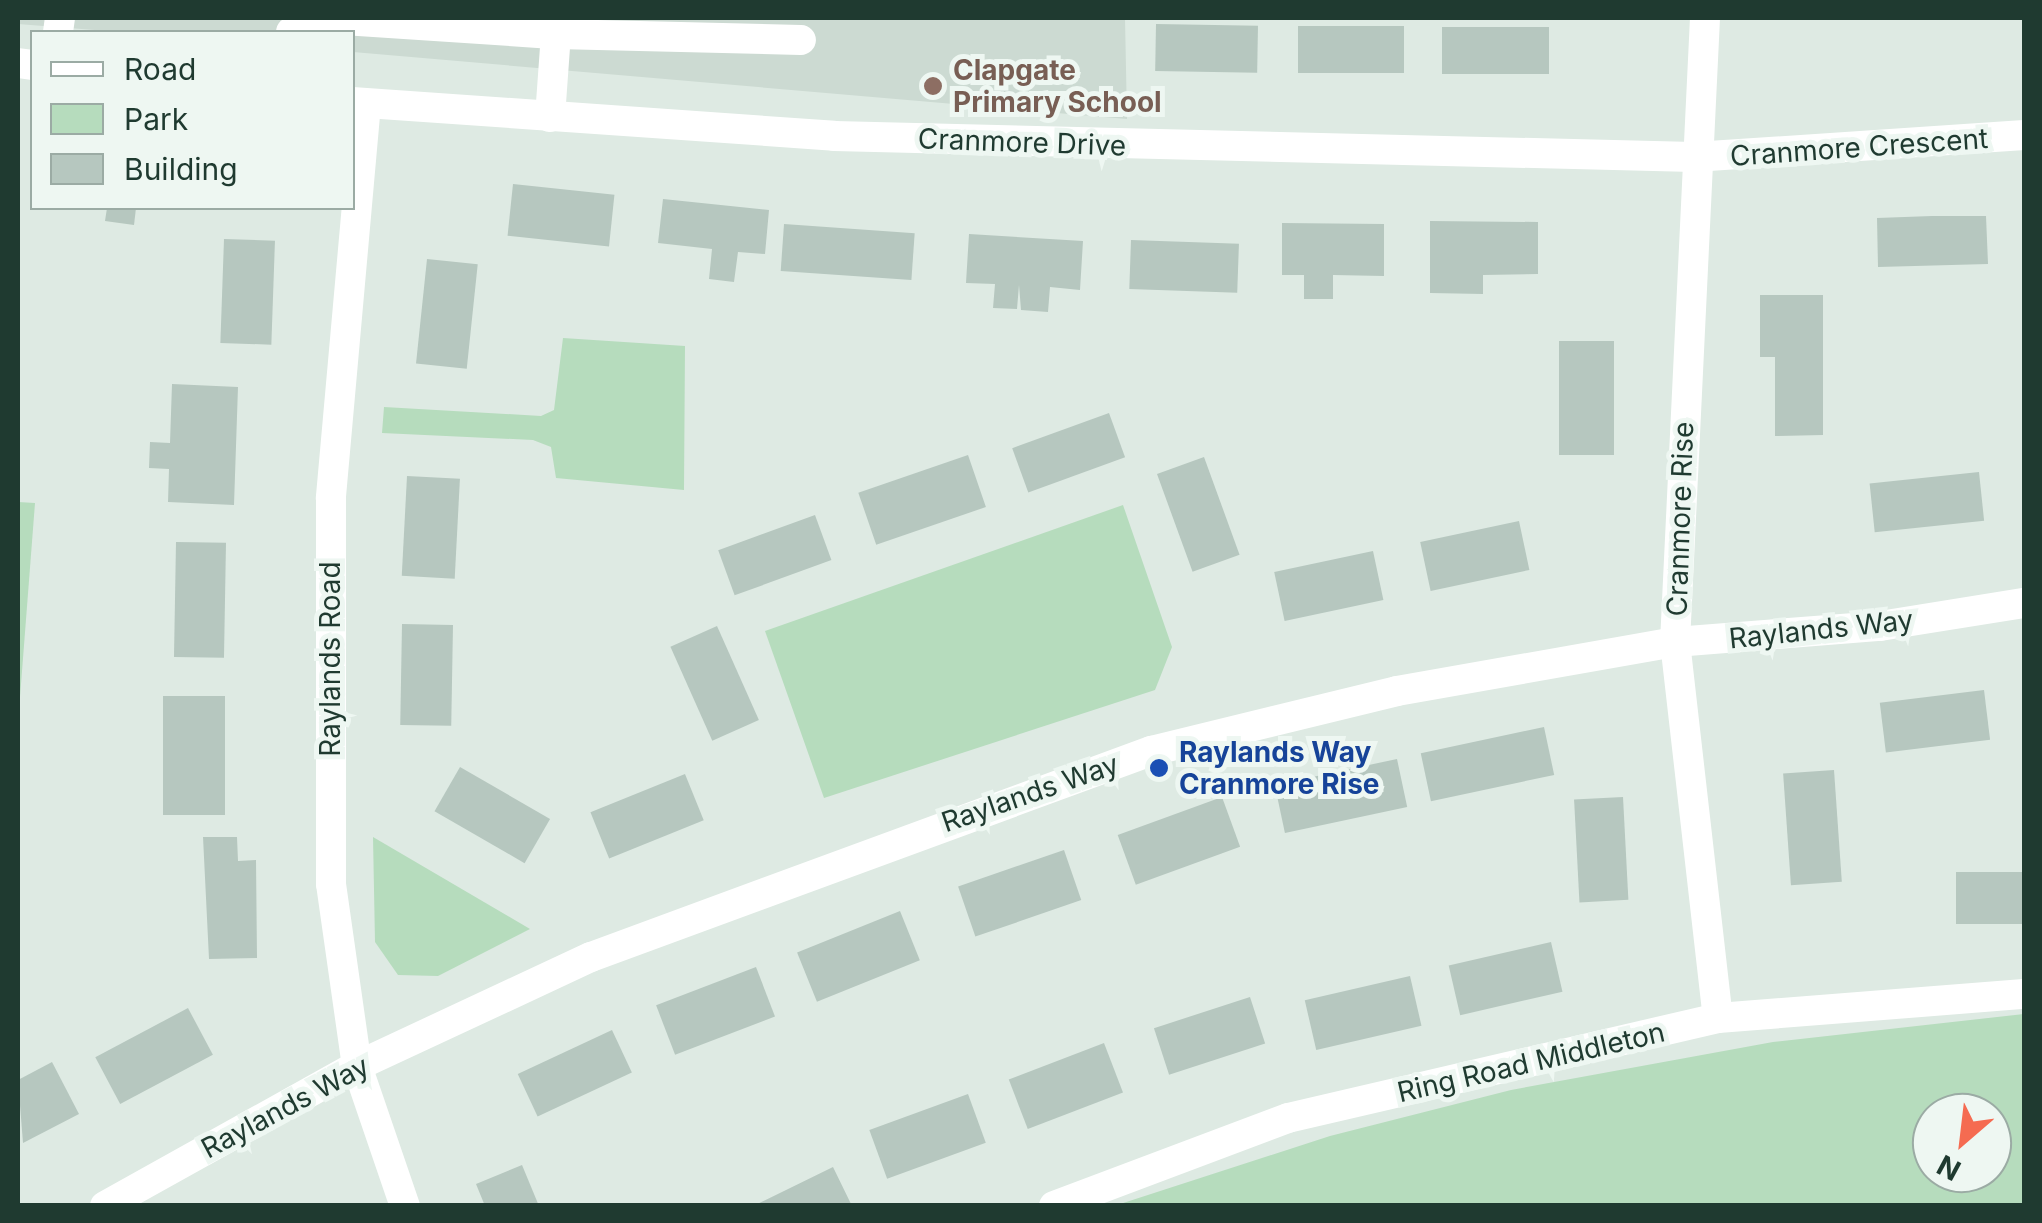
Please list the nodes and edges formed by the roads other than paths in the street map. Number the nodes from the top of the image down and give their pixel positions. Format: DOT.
graph roads {
  1 [pos="1705,18"];
  2 [pos="294,30"];
  3 [pos="556,34"];
  4 [pos="801,40"];
  5 [pos="359,103"];
  6 [pos="550,116"];
  7 [pos="2024,135"];
  8 [pos="1694,158"];
  9 [pos="355,162"];
  10 [pos="352,210"];
  11 [pos="2024,603"];
  12 [pos="1675,642"];
  13 [pos="2024,994"];
  14 [pos="1718,1018"];
  15 [pos="358,1066"];
  16 [pos="105,1206"];
  17 [pos="406,1206"];
  18 [pos="1054,1206"];
  1 -- 8 [label="street, Cranmore Rise"];
  2 -- 3 [label="street"];
  3 -- 4 [label="street"];
  3 -- 6 [label="street"];
  5 -- 6 [label="street, Cranmore Drive"];
  5 -- 9 [label="street, Raylands Road"];
  6 -- 8 [label="street, Cranmore Drive"];
  7 -- 8 [label="street, Cranmore Crescent"];
  8 -- 12 [label="street, Cranmore Rise"];
  10 -- 15 [label="street, Raylands Road"];
  11 -- 12 [label="street, Raylands Way"];
  12 -- 14 [label="street, Cranmore Rise"];
  12 -- 15 [label="street, Raylands Way"];
  13 -- 14 [label="street, Ring Road Middleton"];
  14 -- 18 [label="street, Ring Road Middleton"];
  15 -- 16 [label="street, Raylands Way"];
  15 -- 17 [label="street, Raylands Road"];
}
